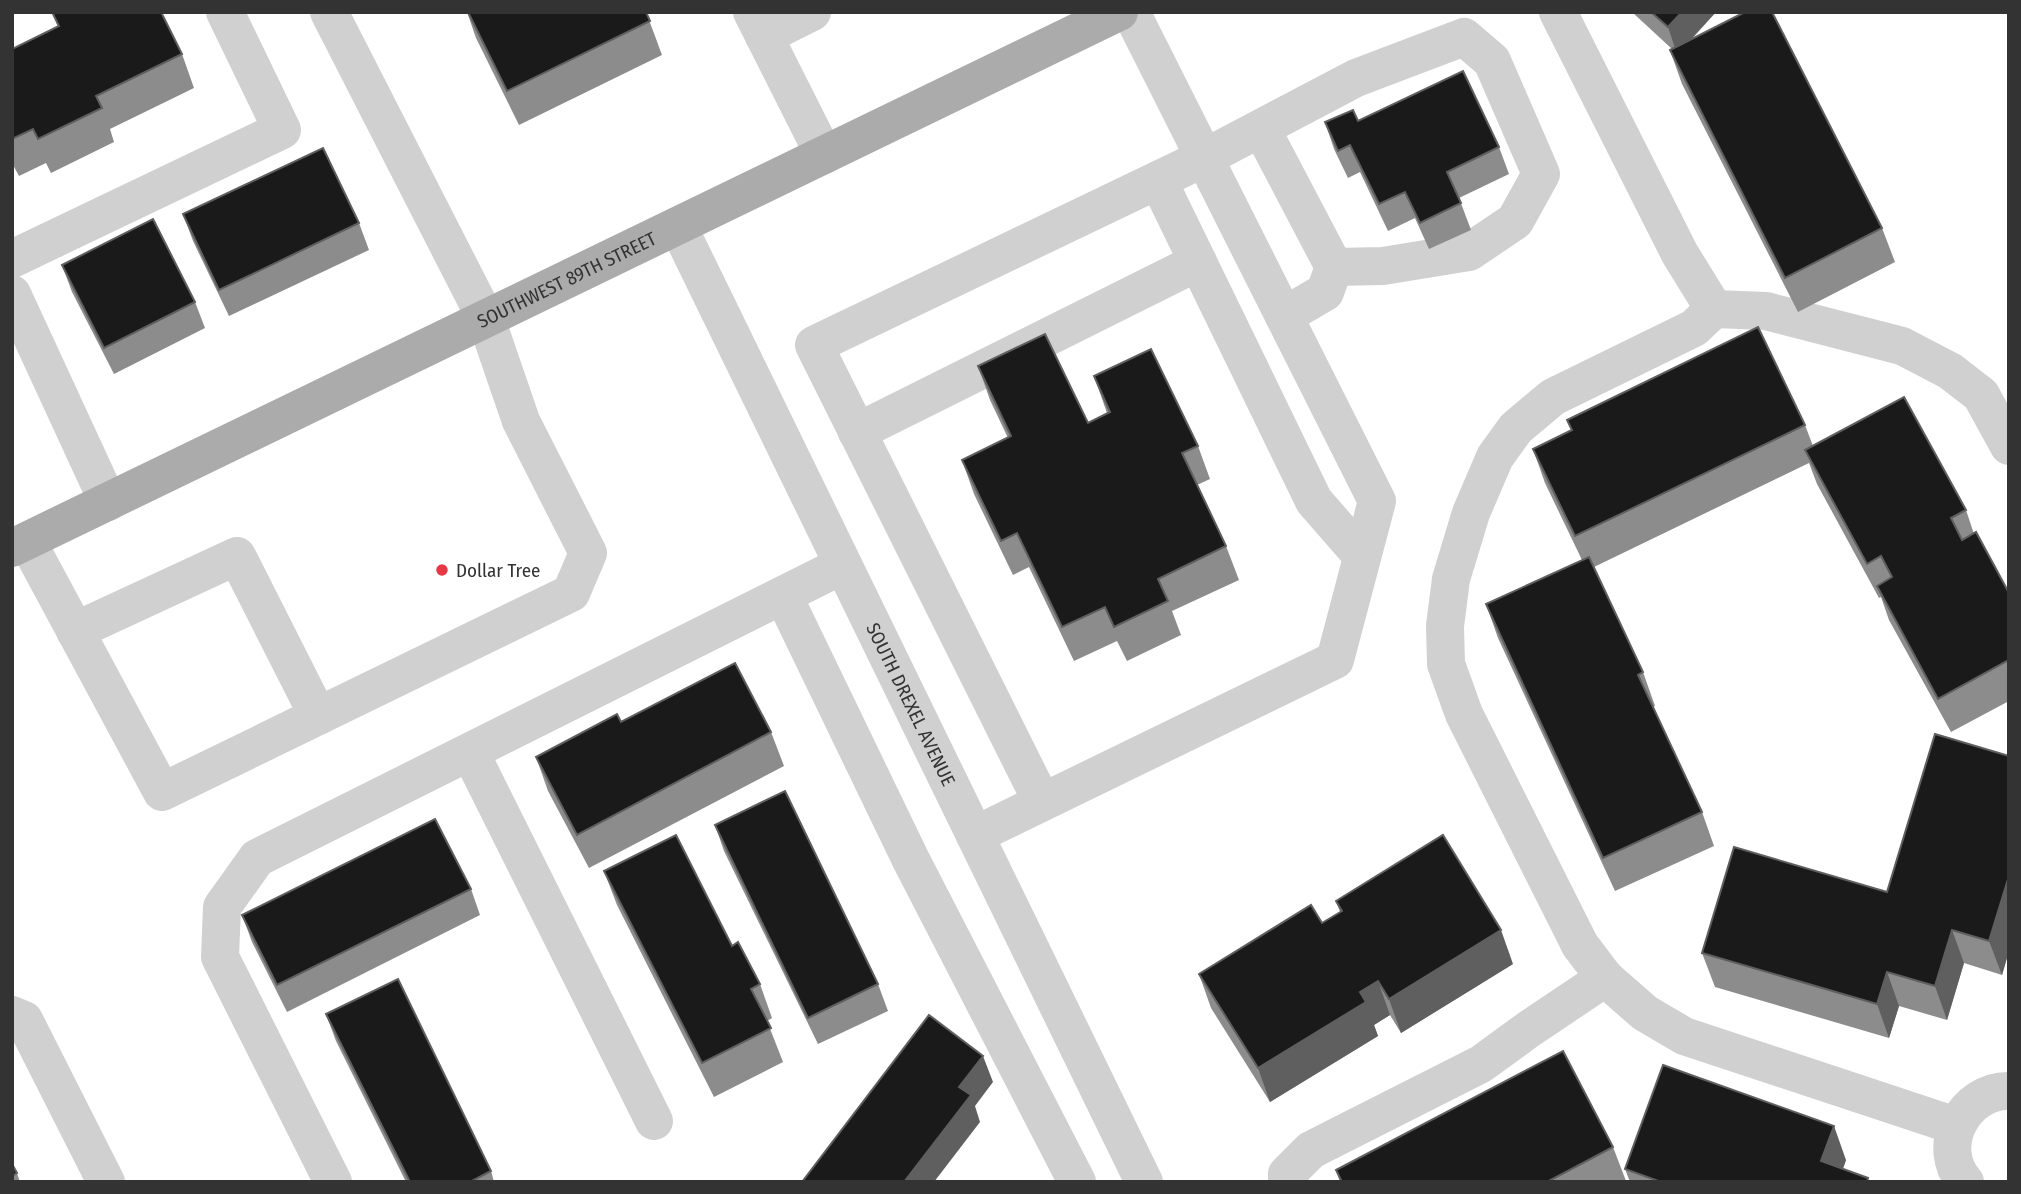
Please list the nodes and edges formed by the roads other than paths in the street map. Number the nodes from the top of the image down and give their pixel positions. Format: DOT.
graph roads {
  1 [pos="225,12"];
  2 [pos="329,12"];
  3 [pos="812,12"];
  4 [pos="1119,12"];
  5 [pos="1131,12"];
  6 [pos="1558,12"];
  7 [pos="758,24"];
  8 [pos="1261,128"];
  9 [pos="824,155"];
  10 [pos="1204,158"];
  11 [pos="1158,180"];
  12 [pos="678,226"];
  13 [pos="12,259"];
  14 [pos="1198,262"];
  15 [pos="1334,267"];
  16 [pos="12,294"];
  17 [pos="1714,309"];
  18 [pos="1284,316"];
  19 [pos="486,319"];
  20 [pos="857,432"];
  21 [pos="2009,446"];
  22 [pos="108,502"];
  23 [pos="20,545"];
  24 [pos="1362,556"];
  25 [pos="843,565"];
  26 [pos="783,595"];
  27 [pos="75,631"];
  28 [pos="318,716"];
  29 [pos="470,752"];
  30 [pos="1042,802"];
  31 [pos="975,835"];
  32 [pos="1605,978"];
  33 [pos="12,1015"];
  34 [pos="2009,1091"];
  35 [pos="654,1121"];
  36 [pos="1115,1122"];
  37 [pos="1956,1126"];
  38 [pos="1071,1179"];
  39 [pos="106,1182"];
  40 [pos="332,1182"];
  41 [pos="1144,1182"];
  42 [pos="1287,1182"];
  43 [pos="1965,1182"];
  1 -- 13 [label="street"];
  2 -- 19 [label="street"];
  3 -- 7 [label="street"];
  4 -- 9 [label="main road, SOUTHWEST 89TH STREET"];
  5 -- 10 [label="street"];
  6 -- 17 [label="street"];
  7 -- 9 [label="street"];
  8 -- 10 [label="street"];
  8 -- 15 [label="street"];
  8 -- 15 [label="street"];
  9 -- 12 [label="main road, SOUTHWEST 89TH STREET"];
  10 -- 11 [label="street"];
  10 -- 18 [label="street"];
  11 -- 14 [label="street"];
  11 -- 20 [label="street"];
  12 -- 19 [label="main road, SOUTHWEST 89TH STREET"];
  12 -- 25 [label="street, SOUTH DREXEL AVENUE"];
  14 -- 20 [label="street"];
  14 -- 24 [label="street"];
  15 -- 18 [label="street"];
  16 -- 22 [label="street"];
  17 -- 21 [label="street"];
  17 -- 32 [label="street"];
  18 -- 24 [label="street"];
  19 -- 22 [label="main road, SOUTHWEST 89TH STREET"];
  19 -- 28 [label="street"];
  20 -- 30 [label="street"];
  22 -- 23 [label="main road, SOUTHWEST 89TH STREET"];
  23 -- 27 [label="street"];
  24 -- 30 [label="street"];
  25 -- 26 [label="street"];
  25 -- 31 [label="street, SOUTH DREXEL AVENUE"];
  26 -- 29 [label="street"];
  26 -- 38 [label="street"];
  27 -- 28 [label="street"];
  27 -- 28 [label="street"];
  29 -- 35 [label="street"];
  29 -- 40 [label="street"];
  30 -- 31 [label="street"];
  31 -- 36 [label="street, SOUTH DREXEL AVENUE"];
  32 -- 37 [label="street"];
  32 -- 42 [label="street"];
  33 -- 39 [label="street"];
  34 -- 37 [label="street"];
  36 -- 38 [label="street"];
  36 -- 41 [label="street, SOUTH DREXEL AVENUE"];
  37 -- 43 [label="street"];
}
